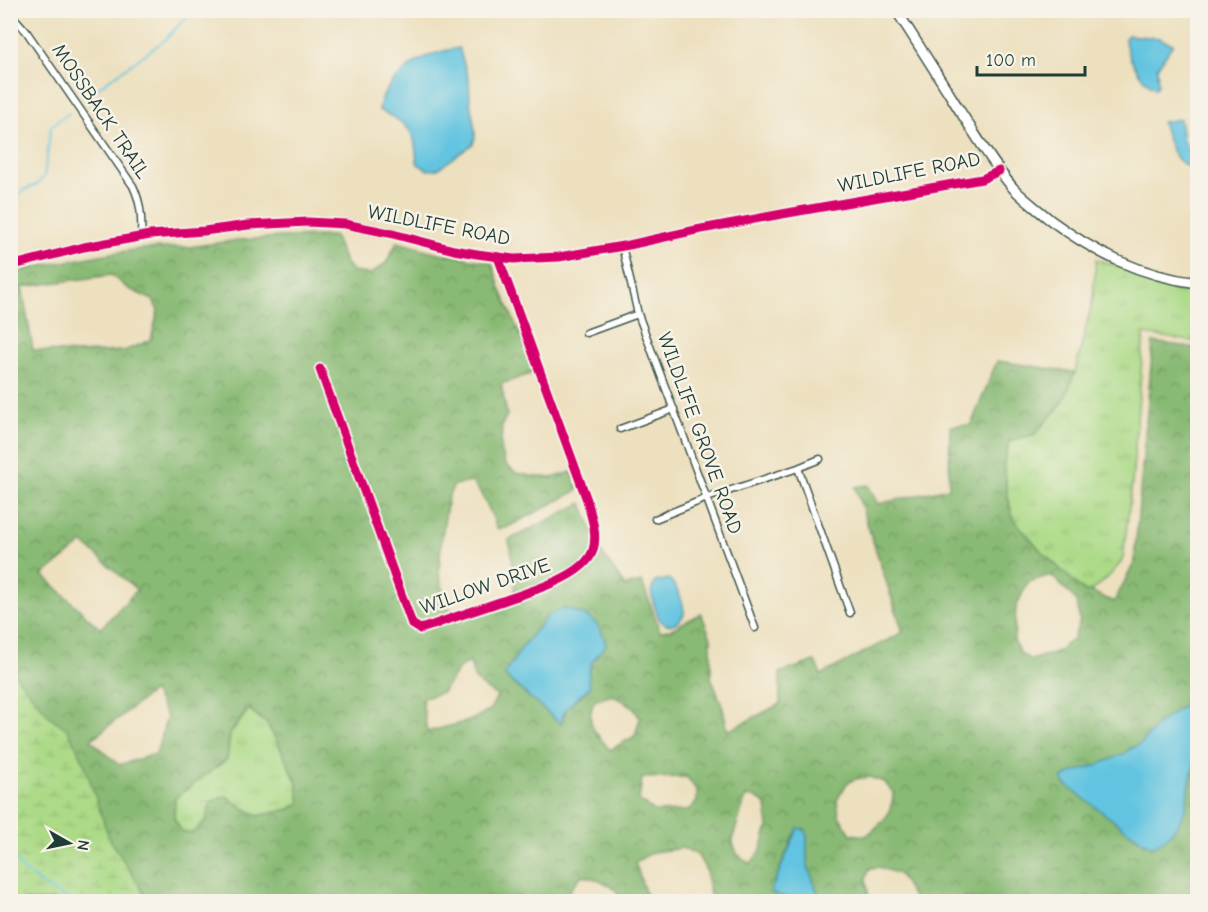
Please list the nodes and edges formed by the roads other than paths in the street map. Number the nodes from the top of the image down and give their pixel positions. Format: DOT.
graph roads {
  1 [pos="896,10"];
  2 [pos="10,13"];
  3 [pos="999,171"];
  4 [pos="141,237"];
  5 [pos="622,246"];
  6 [pos="498,257"];
  7 [pos="10,266"];
  8 [pos="1197,273"];
  9 [pos="1195,282"];
  10 [pos="638,314"];
  11 [pos="586,333"];
  12 [pos="320,369"];
  13 [pos="674,409"];
  14 [pos="620,429"];
  15 [pos="819,459"];
  16 [pos="798,468"];
  17 [pos="707,498"];
  18 [pos="655,519"];
  19 [pos="850,613"];
  20 [pos="755,628"];
  1 -- 3 [label="street"];
  2 -- 4 [label="street, MOSSBACK TRAIL"];
  3 -- 5 [label="street, WILDLIFE ROAD"];
  3 -- 9 [label="street"];
  4 -- 6 [label="street, WILDLIFE ROAD"];
  4 -- 7 [label="street, WILDLIFE ROAD"];
  5 -- 6 [label="street, WILDLIFE ROAD"];
  5 -- 10 [label="street, WILDLIFE GROVE ROAD"];
  6 -- 12 [label="street, WILLOW DRIVE"];
  8 -- 9 [label="street"];
  10 -- 11 [label="street"];
  10 -- 13 [label="street, WILDLIFE GROVE ROAD"];
  13 -- 14 [label="street"];
  13 -- 17 [label="street, WILDLIFE GROVE ROAD"];
  15 -- 16 [label="street"];
  16 -- 17 [label="street"];
  16 -- 19 [label="street"];
  17 -- 18 [label="street"];
  17 -- 20 [label="street, WILDLIFE GROVE ROAD"];
}
